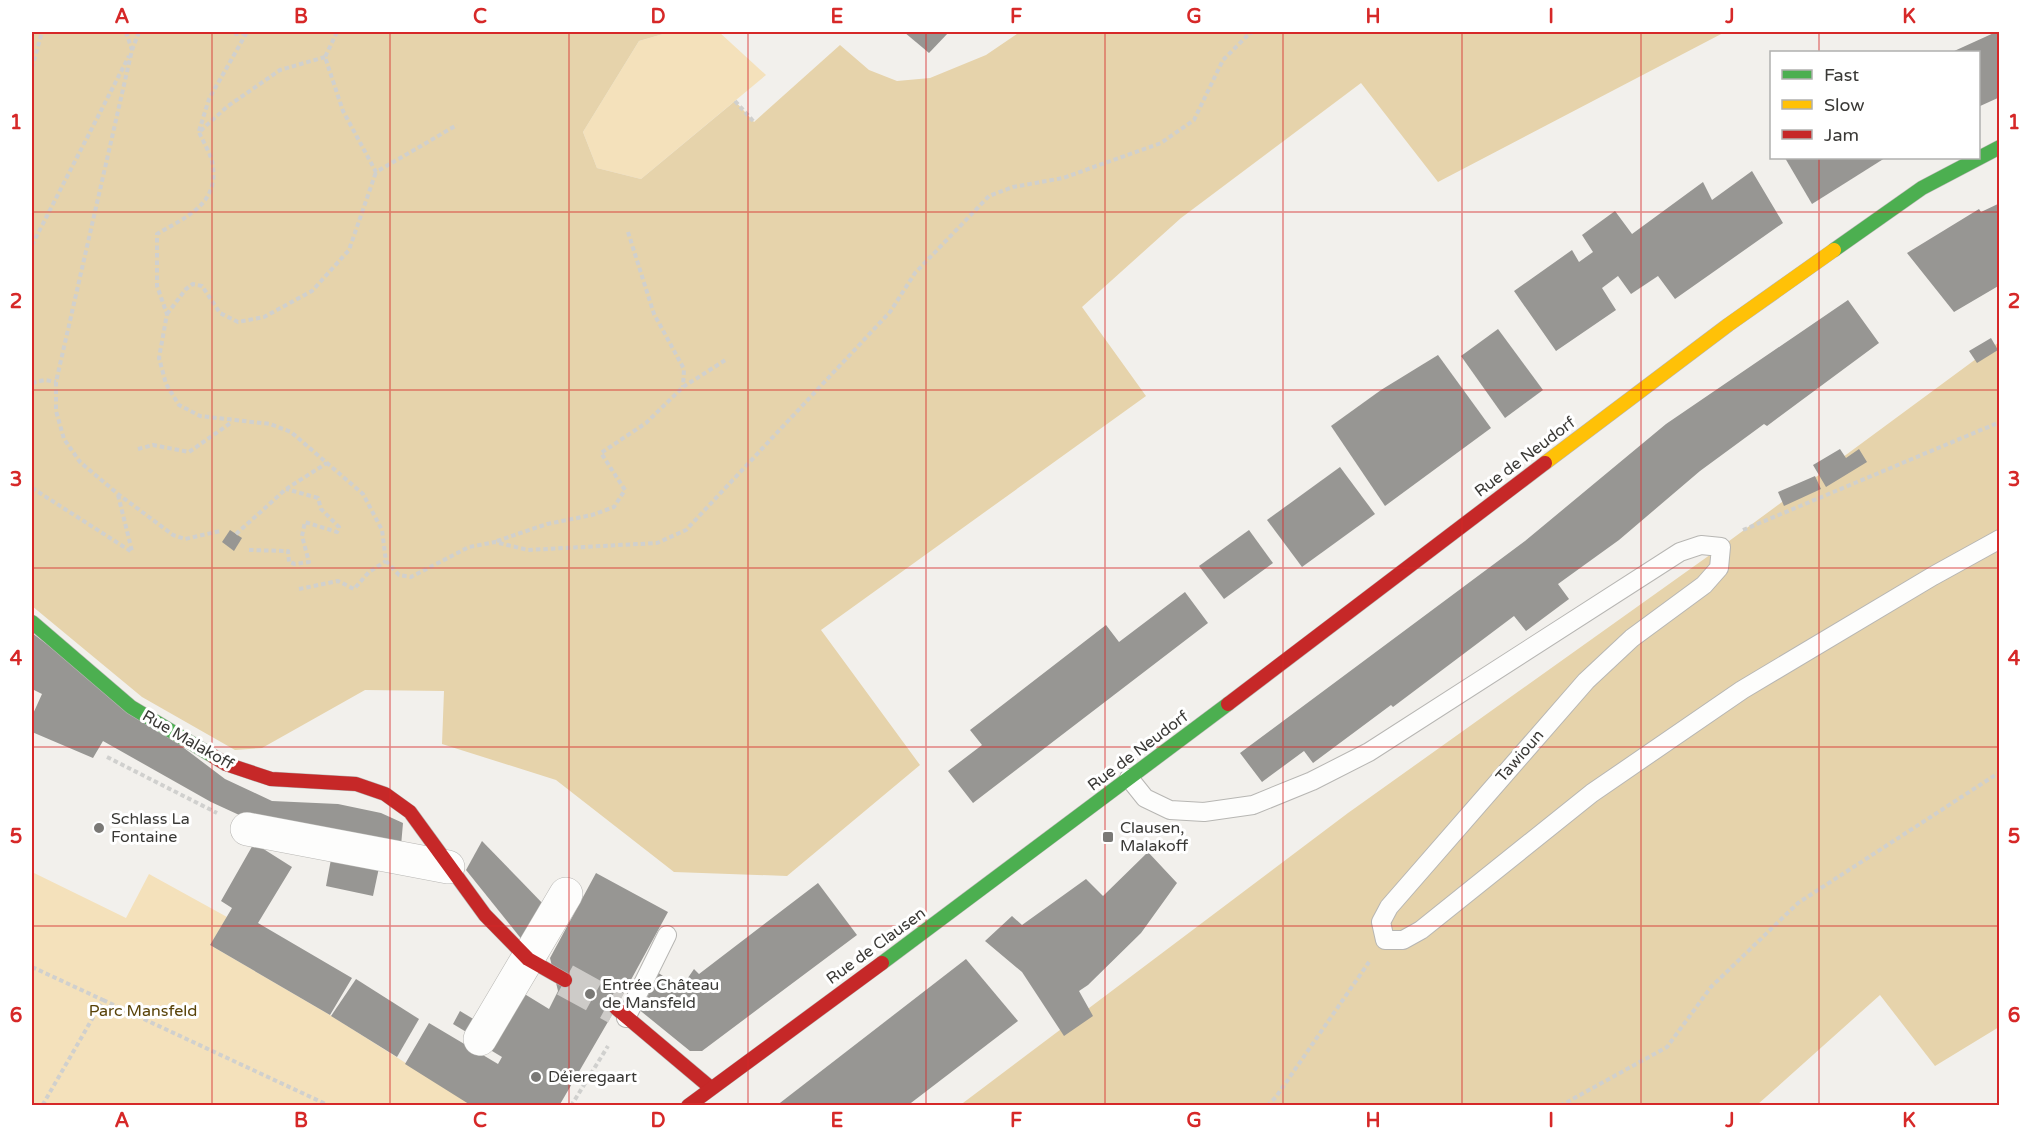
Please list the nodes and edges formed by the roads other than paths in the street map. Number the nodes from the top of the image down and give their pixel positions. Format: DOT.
graph roads {
  1 [pos="2000,147"];
  2 [pos="1980,158"];
  3 [pos="1977,159"];
  4 [pos="2000,539"];
  5 [pos="32,622"];
  6 [pos="1129,778"];
  7 [pos="1084,813"];
  8 [pos="247,829"];
  9 [pos="448,867"];
  10 [pos="566,894"];
  11 [pos="667,935"];
  12 [pos="528,960"];
  13 [pos="564,980"];
  14 [pos="621,1013"];
  15 [pos="480,1039"];
  16 [pos="711,1088"];
  17 [pos="688,1106"];
  1 -- 2 [label="main road, Rue de Neudorf"];
  3 -- 6 [label="main road, Rue de Neudorf"];
  4 -- 6 [label="lane, Tawioun"];
  5 -- 9 [label="main road, Rue Malakoff"];
  6 -- 7 [label="main road, Rue de Neudorf"];
  7 -- 16 [label="main road, Rue de Clausen"];
  8 -- 9 [label="street"];
  9 -- 12 [label="main road, Rue Malakoff"];
  10 -- 12 [label="street"];
  11 -- 14 [label="lane"];
  12 -- 13 [label="main road, Rue Malakoff"];
  12 -- 15 [label="street"];
  14 -- 16 [label="main road"];
  16 -- 17 [label="main road, Rue de Clausen"];
}
